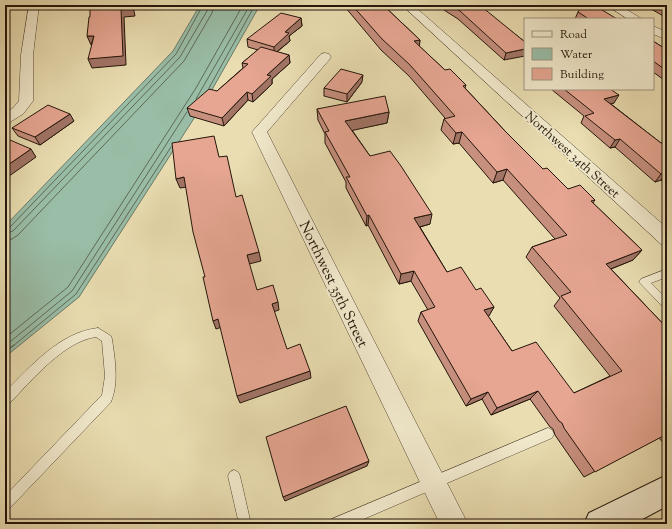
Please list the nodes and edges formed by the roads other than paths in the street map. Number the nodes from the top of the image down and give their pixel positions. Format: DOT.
graph roads {
  1 [pos="34,5"];
  2 [pos="407,5"];
  3 [pos="612,5"];
  4 [pos="634,18"];
  5 [pos="654,30"];
  6 [pos="667,37"];
  7 [pos="325,57"];
  8 [pos="5,119"];
  9 [pos="667,239"];
  10 [pos="667,273"];
  11 [pos="667,305"];
  12 [pos="5,400"];
  13 [pos="548,434"];
  14 [pos="234,476"];
  15 [pos="433,482"];
  16 [pos="667,490"];
  17 [pos="5,505"];
  18 [pos="246,524"];
  19 [pos="337,524"];
  20 [pos="454,524"];
  21 [pos="600,524"];
  1 -- 8 [label="street"];
  2 -- 9 [label="street, Northwest 34th Street"];
  3 -- 4 [label="street"];
  5 -- 6 [label="street"];
  7 -- 15 [label="street, Northwest 35th Street"];
  10 -- 11 [label="lane"];
  12 -- 17 [label="lane"];
  13 -- 15 [label="lane"];
  14 -- 18 [label="lane"];
  15 -- 19 [label="lane"];
  15 -- 20 [label="street, Northwest 35th Street"];
  16 -- 21 [label="main road"];
}
